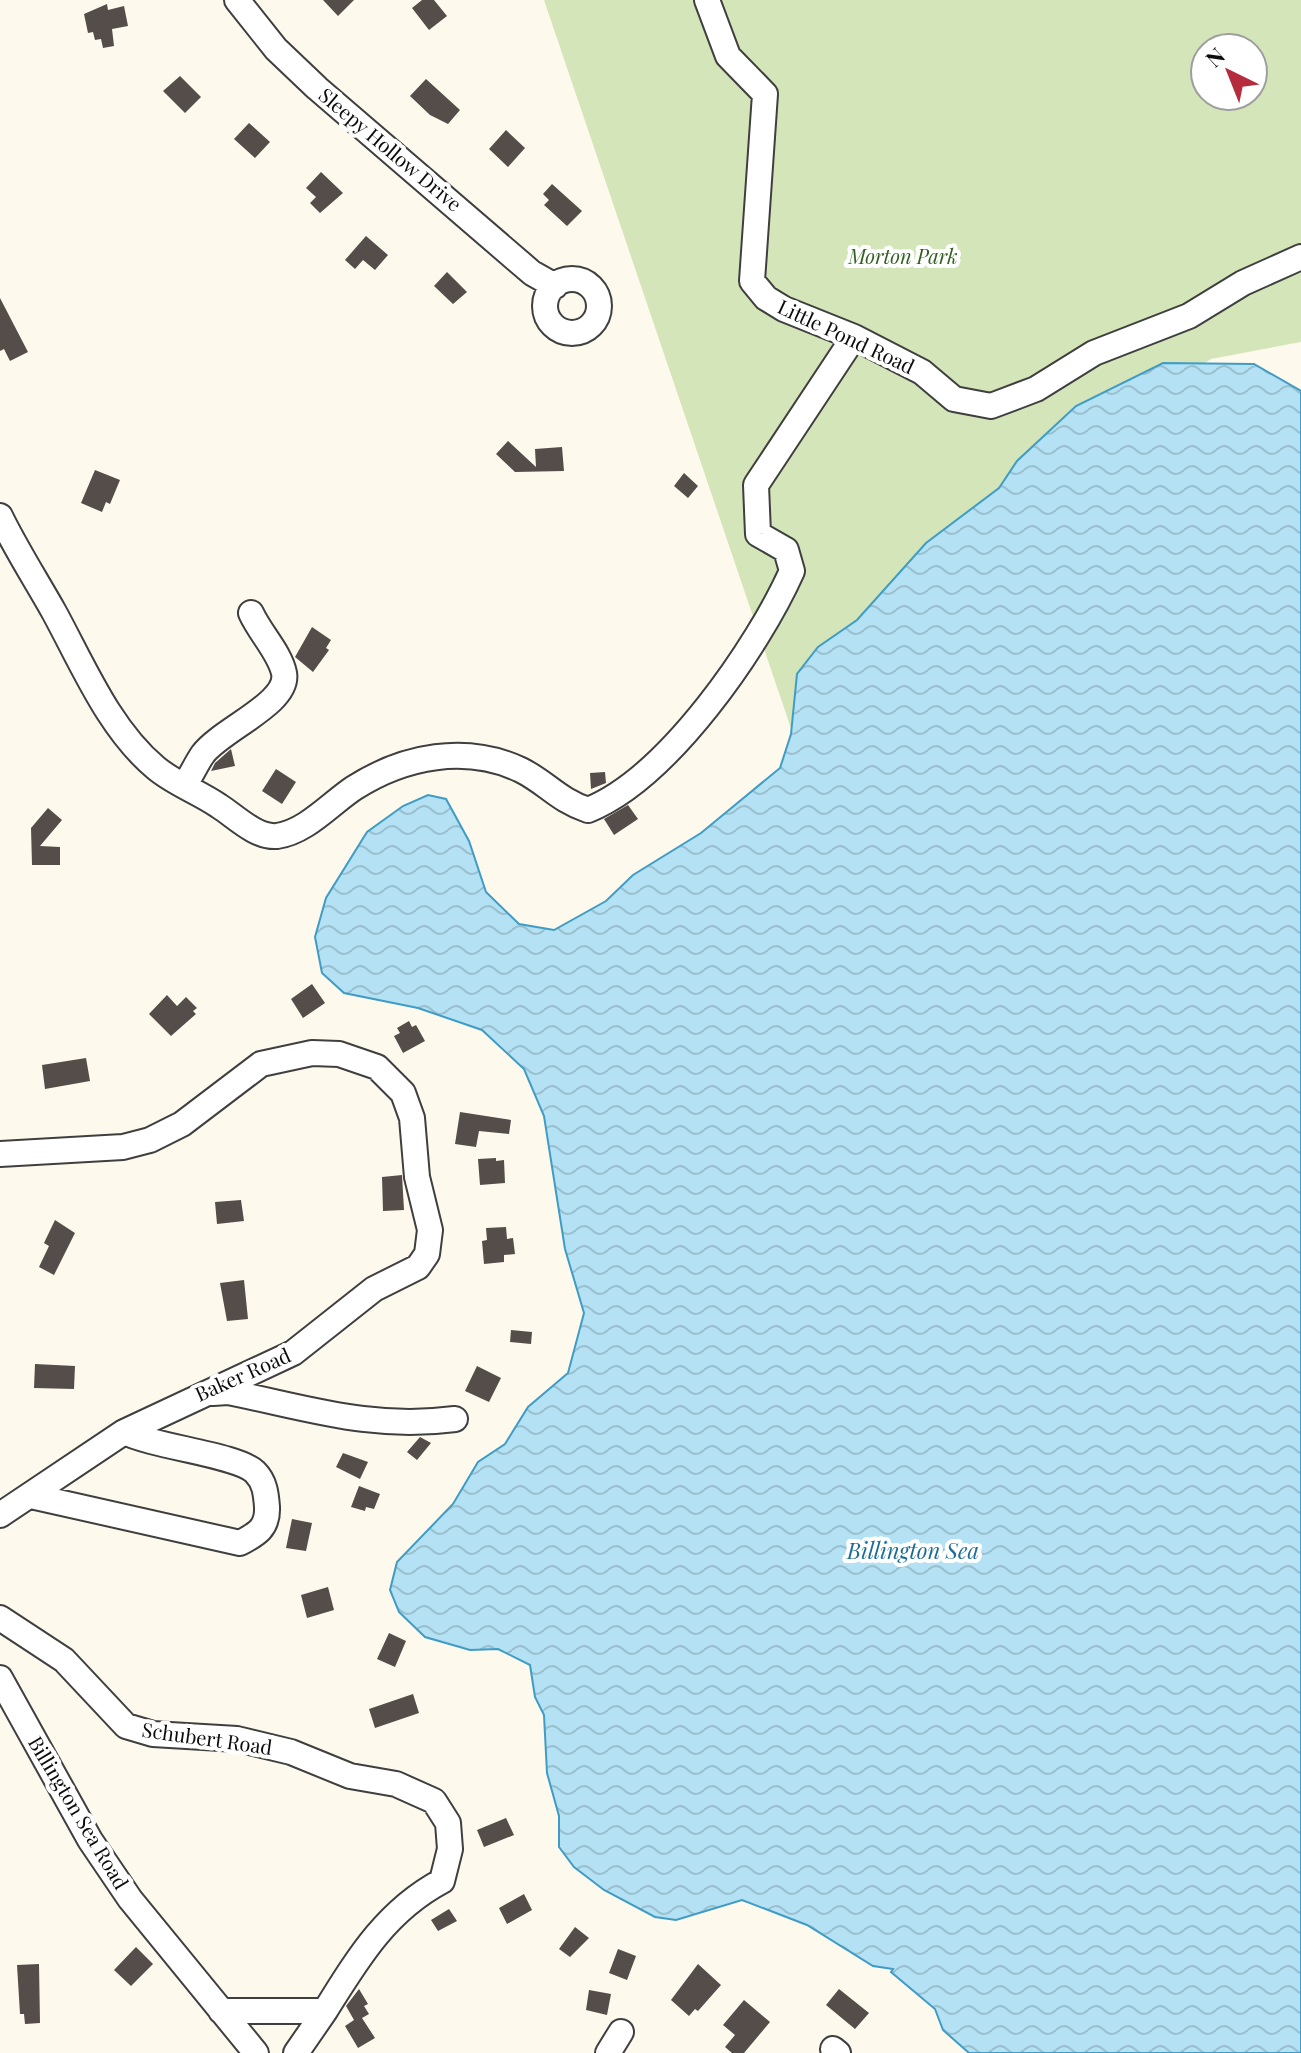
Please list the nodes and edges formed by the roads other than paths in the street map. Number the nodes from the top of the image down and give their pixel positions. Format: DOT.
graph roads {
  1 [pos="237,0"];
  2 [pos="707,0"];
  3 [pos="1301,257"];
  4 [pos="555,286"];
  5 [pos="854,337"];
  6 [pos="0,516"];
  7 [pos="251,613"];
  8 [pos="184,786"];
  9 [pos="0,1154"];
  10 [pos="213,1393"];
  11 [pos="455,1419"];
  12 [pos="124,1432"];
  13 [pos="31,1496"];
  14 [pos="0,1515"];
  15 [pos="0,1618"];
  16 [pos="0,1678"];
  17 [pos="221,2011"];
  18 [pos="325,2011"];
  19 [pos="621,2032"];
  20 [pos="256,2053"];
  21 [pos="296,2053"];
  22 [pos="608,2053"];
  1 -- 4 [label="street, Sleepy Hollow Drive"];
  2 -- 5 [label="street, Little Pond Road"];
  3 -- 5 [label="street, Little Pond Road"];
  5 -- 8 [label="street"];
  6 -- 8 [label="street"];
  7 -- 8 [label="street"];
  9 -- 10 [label="street, Baker Road"];
  10 -- 11 [label="street"];
  10 -- 12 [label="street, Baker Road"];
  12 -- 13 [label="street, Baker Road"];
  12 -- 13 [label="street"];
  13 -- 14 [label="street, Baker Road"];
  15 -- 18 [label="street, Schubert Road"];
  16 -- 17 [label="street, Billington Sea Road"];
  17 -- 18 [label="street"];
  17 -- 20 [label="street, Billington Sea Road"];
  18 -- 21 [label="street, Schubert Road"];
  19 -- 22 [label="street"];
}
